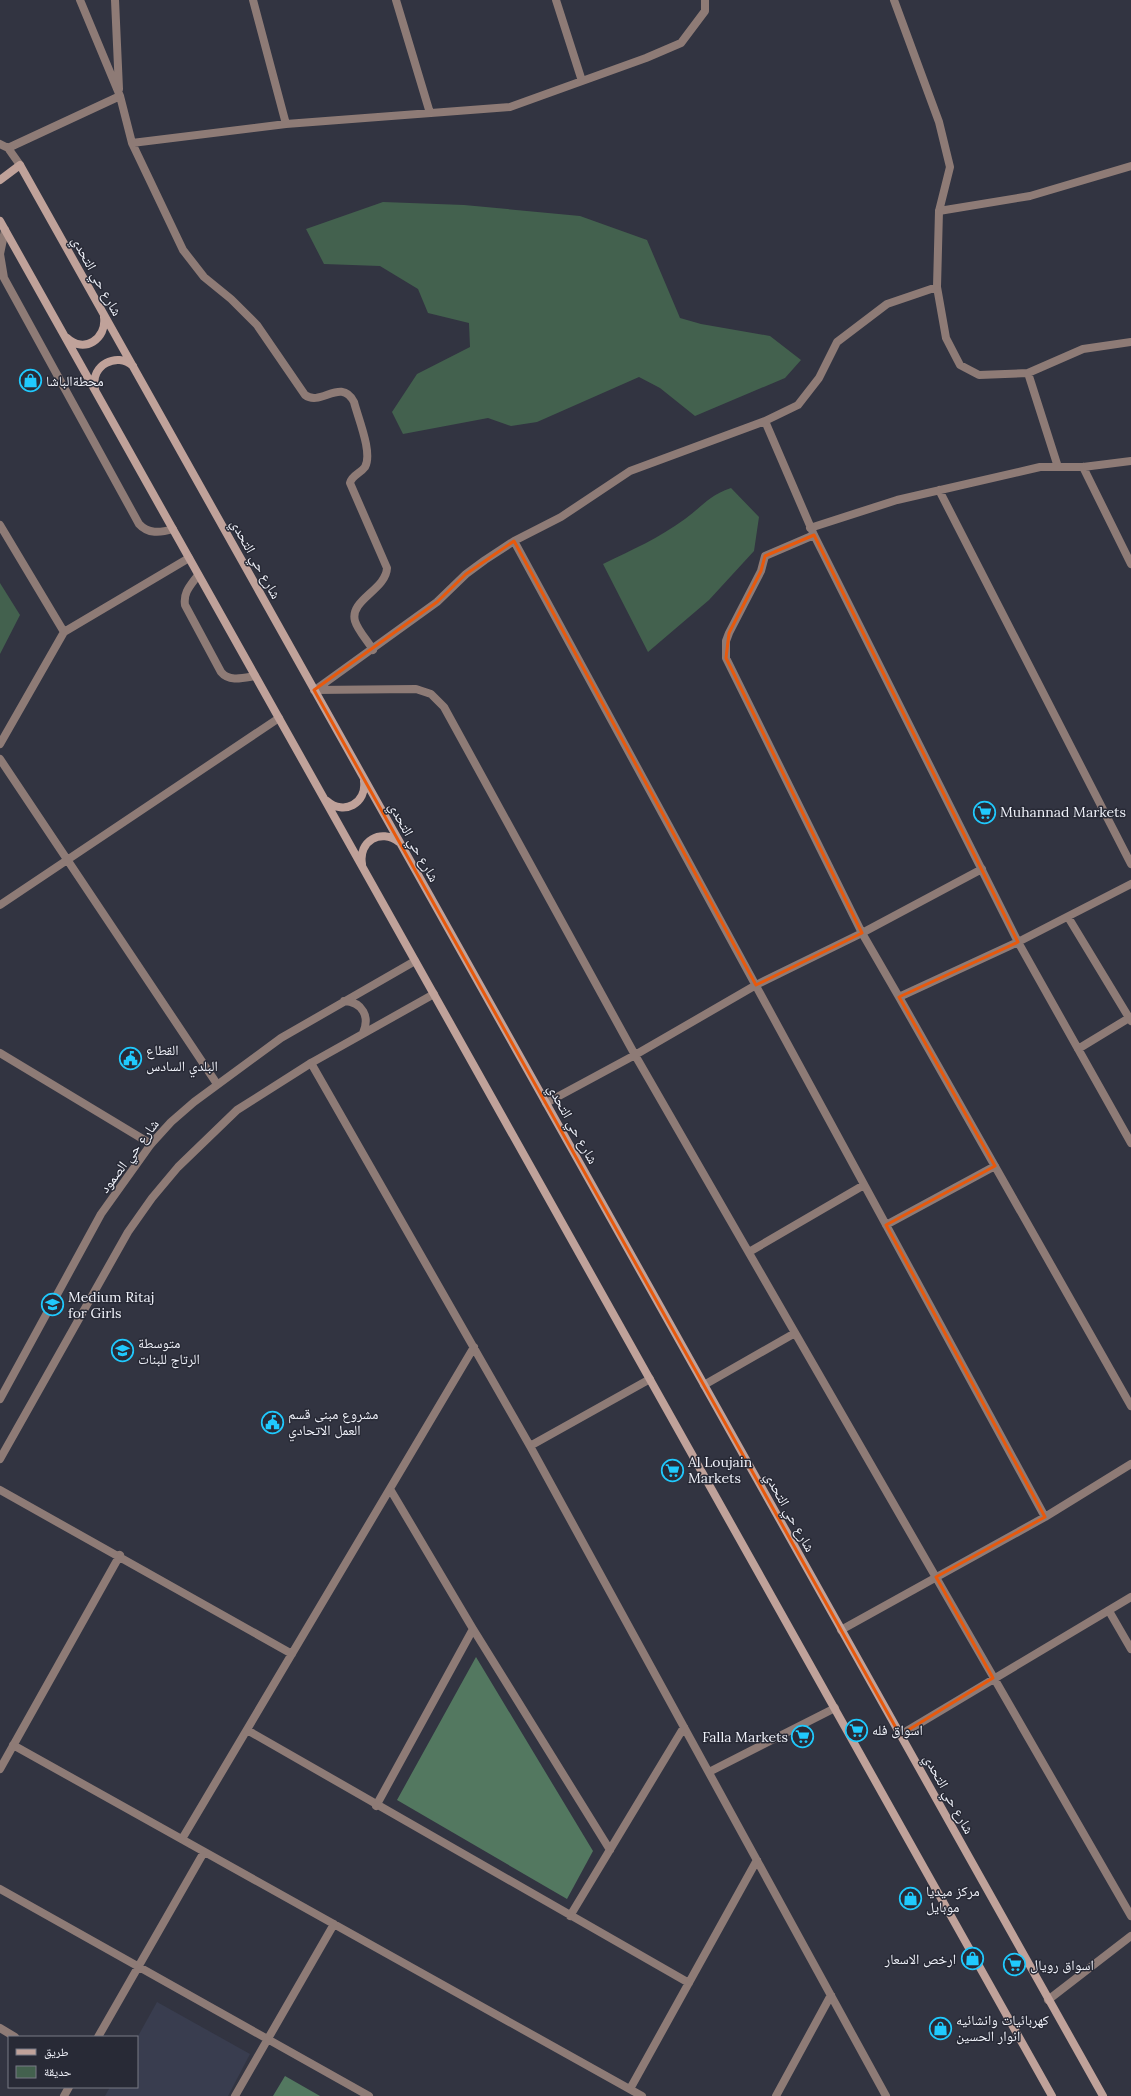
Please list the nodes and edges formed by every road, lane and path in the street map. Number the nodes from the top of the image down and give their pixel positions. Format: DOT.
graph roads {
  1 [pos="80,0"];
  2 [pos="115,0"];
  3 [pos="253,0"];
  4 [pos="396,0"];
  5 [pos="556,0"];
  6 [pos="705,0"];
  7 [pos="894,0"];
  8 [pos="582,81"];
  9 [pos="120,96"];
  10 [pos="430,113"];
  11 [pos="286,124"];
  12 [pos="132,143"];
  13 [pos="0,144"];
  14 [pos="8,148"];
  15 [pos="20,165"];
  16 [pos="1131,166"];
  17 [pos="0,180"];
  18 [pos="939,211"];
  19 [pos="0,222"];
  20 [pos="5,230"];
  21 [pos="937,287"];
  22 [pos="102,311"];
  23 [pos="64,334"];
  24 [pos="1131,342"];
  25 [pos="135,368"];
  26 [pos="1028,373"];
  27 [pos="98,395"];
  28 [pos="765,421"];
  29 [pos="1131,461"];
  30 [pos="1058,467"];
  31 [pos="1083,467"];
  32 [pos="939,490"];
  33 [pos="0,525"];
  34 [pos="173,530"];
  35 [pos="812,531"];
  36 [pos="514,541"];
  37 [pos="189,558"];
  38 [pos="1131,564"];
  39 [pos="198,575"];
  40 [pos="64,632"];
  41 [pos="373,650"];
  42 [pos="255,676"];
  43 [pos="314,690"];
  44 [pos="279,718"];
  45 [pos="0,744"];
  46 [pos="0,760"];
  47 [pos="362,775"];
  48 [pos="323,796"];
  49 [pos="403,848"];
  50 [pos="66,859"];
  51 [pos="1131,864"];
  52 [pos="982,868"];
  53 [pos="363,869"];
  54 [pos="1131,884"];
  55 [pos="0,905"];
  56 [pos="1068,917"];
  57 [pos="862,933"];
  58 [pos="1018,942"];
  59 [pos="415,961"];
  60 [pos="756,985"];
  61 [pos="434,994"];
  62 [pos="899,997"];
  63 [pos="344,1001"];
  64 [pos="1130,1019"];
  65 [pos="363,1033"];
  66 [pos="1078,1049"];
  67 [pos="0,1052"];
  68 [pos="635,1055"];
  69 [pos="312,1063"];
  70 [pos="217,1084"];
  71 [pos="546,1103"];
  72 [pos="151,1144"];
  73 [pos="1131,1144"];
  74 [pos="995,1166"];
  75 [pos="864,1185"];
  76 [pos="886,1225"];
  77 [pos="749,1252"];
  78 [pos="795,1333"];
  79 [pos="474,1347"];
  80 [pos="650,1379"];
  81 [pos="704,1384"];
  82 [pos="0,1399"];
  83 [pos="1131,1406"];
  84 [pos="530,1446"];
  85 [pos="0,1459"];
  86 [pos="1131,1464"];
  87 [pos="390,1489"];
  88 [pos="0,1490"];
  89 [pos="1045,1517"];
  90 [pos="120,1556"];
  91 [pos="936,1577"];
  92 [pos="1131,1597"];
  93 [pos="1110,1611"];
  94 [pos="473,1629"];
  95 [pos="841,1630"];
  96 [pos="1131,1649"];
  97 [pos="292,1654"];
  98 [pos="993,1678"];
  99 [pos="835,1708"];
  100 [pos="684,1727"];
  101 [pos="247,1730"];
  102 [pos="900,1734"];
  103 [pos="13,1745"];
  104 [pos="0,1769"];
  105 [pos="708,1772"];
  106 [pos="376,1806"];
  107 [pos="182,1839"];
  108 [pos="610,1850"];
  109 [pos="204,1852"];
  110 [pos="757,1860"];
  111 [pos="0,1889"];
  112 [pos="570,1916"];
  113 [pos="1131,1916"];
  114 [pos="334,1924"];
  115 [pos="1131,1936"];
  116 [pos="138,1966"];
  117 [pos="689,1983"];
  118 [pos="831,1995"];
  119 [pos="1048,2000"];
  120 [pos="0,2028"];
  121 [pos="13,2036"];
  122 [pos="99,2036"];
  123 [pos="268,2039"];
  124 [pos="630,2089"];
  125 [pos="235,2096"];
  126 [pos="368,2096"];
  127 [pos="642,2096"];
  128 [pos="776,2096"];
  129 [pos="886,2096"];
  130 [pos="1052,2096"];
  131 [pos="1103,2096"];
  1 -- 9 [label="street"];
  2 -- 9 [label="street"];
  3 -- 11 [label="street"];
  4 -- 10 [label="street"];
  5 -- 8 [label="street"];
  6 -- 8 [label="street"];
  7 -- 18 [label="street"];
  8 -- 10 [label="street"];
  9 -- 12 [label="street"];
  9 -- 14 [label="street"];
  10 -- 11 [label="street"];
  11 -- 12 [label="street"];
  12 -- 41 [label="street"];
  13 -- 14 [label="street"];
  14 -- 15 [label="street"];
  15 -- 17 [label="main road"];
  15 -- 22 [label="main road, شارع حي التحدي"];
  16 -- 18 [label="street"];
  18 -- 21 [label="street"];
  19 -- 20 [label="main road"];
  20 -- 23 [label="main road"];
  20 -- 34 [label="street"];
  21 -- 26 [label="street"];
  21 -- 28 [label="street"];
  22 -- 23 [label="main road"];
  22 -- 25 [label="main road, شارع حي التحدي"];
  23 -- 27 [label="main road"];
  24 -- 26 [label="street"];
  25 -- 27 [label="main road"];
  25 -- 43 [label="main road, شارع حي التحدي"];
  26 -- 30 [label="street"];
  27 -- 34 [label="main road"];
  28 -- 35 [label="street"];
  28 -- 36 [label="street"];
  29 -- 31 [label="street"];
  30 -- 31 [label="street"];
  30 -- 32 [label="street"];
  31 -- 38 [label="street"];
  32 -- 35 [label="street"];
  32 -- 51 [label="street"];
  33 -- 40 [label="street"];
  34 -- 37 [label="main road"];
  35 -- 52 [label="street"];
  35 -- 57 [label="street"];
  36 -- 41 [label="street"];
  36 -- 60 [label="street"];
  37 -- 39 [label="main road"];
  37 -- 40 [label="street"];
  39 -- 42 [label="main road"];
  39 -- 42 [label="street"];
  40 -- 45 [label="street"];
  41 -- 43 [label="street"];
  42 -- 44 [label="main road"];
  43 -- 47 [label="main road, شارع حي التحدي"];
  43 -- 68 [label="street"];
  44 -- 48 [label="main road"];
  44 -- 50 [label="street"];
  46 -- 50 [label="street"];
  47 -- 48 [label="main road"];
  47 -- 49 [label="main road, شارع حي التحدي"];
  48 -- 53 [label="main road"];
  49 -- 53 [label="main road"];
  49 -- 71 [label="main road, شارع حي التحدي"];
  50 -- 55 [label="street"];
  50 -- 70 [label="street"];
  52 -- 57 [label="street"];
  52 -- 58 [label="street"];
  53 -- 59 [label="main road"];
  54 -- 56 [label="street"];
  56 -- 58 [label="street"];
  56 -- 64 [label="street"];
  57 -- 60 [label="street"];
  57 -- 62 [label="street"];
  58 -- 62 [label="street"];
  58 -- 66 [label="street"];
  59 -- 61 [label="main road"];
  59 -- 63 [label="street, شارع حي الصمود"];
  60 -- 68 [label="street"];
  60 -- 75 [label="street"];
  61 -- 65 [label="street"];
  61 -- 80 [label="main road"];
  62 -- 74 [label="street"];
  63 -- 65 [label="street"];
  63 -- 70 [label="street, شارع حي الصمود"];
  64 -- 66 [label="street"];
  65 -- 69 [label="street"];
  66 -- 73 [label="street"];
  67 -- 72 [label="street"];
  68 -- 71 [label="street"];
  68 -- 77 [label="street"];
  69 -- 79 [label="street"];
  69 -- 85 [label="street"];
  70 -- 72 [label="street, شارع حي الصمود"];
  71 -- 81 [label="main road, شارع حي التحدي"];
  72 -- 82 [label="street, شارع حي الصمود"];
  74 -- 76 [label="street"];
  74 -- 83 [label="street"];
  75 -- 76 [label="street"];
  75 -- 77 [label="street"];
  76 -- 89 [label="street"];
  77 -- 78 [label="street"];
  78 -- 81 [label="street"];
  78 -- 91 [label="street"];
  79 -- 84 [label="street"];
  79 -- 87 [label="street"];
  80 -- 84 [label="street"];
  80 -- 99 [label="main road"];
  81 -- 95 [label="main road, شارع حي التحدي"];
  84 -- 100 [label="street"];
  86 -- 89 [label="street"];
  87 -- 94 [label="street"];
  87 -- 97 [label="street"];
  88 -- 90 [label="street"];
  89 -- 91 [label="street"];
  90 -- 97 [label="street"];
  90 -- 103 [label="street"];
  91 -- 95 [label="street"];
  91 -- 98 [label="street"];
  92 -- 93 [label="street"];
  93 -- 96 [label="street"];
  93 -- 98 [label="street"];
  94 -- 106 [label="street"];
  94 -- 108 [label="street"];
  95 -- 102 [label="main road, شارع حي التحدي"];
  97 -- 101 [label="street"];
  98 -- 102 [label="street"];
  98 -- 113 [label="street"];
  99 -- 105 [label="street"];
  99 -- 130 [label="main road"];
  100 -- 105 [label="street"];
  100 -- 108 [label="street"];
  101 -- 106 [label="street"];
  101 -- 107 [label="street"];
  102 -- 119 [label="main road, شارع حي التحدي"];
  103 -- 104 [label="street"];
  103 -- 107 [label="street"];
  105 -- 110 [label="street"];
  106 -- 112 [label="street"];
  107 -- 109 [label="street"];
  108 -- 112 [label="street"];
  109 -- 114 [label="street"];
  109 -- 116 [label="street"];
  110 -- 117 [label="street"];
  110 -- 118 [label="street"];
  111 -- 116 [label="street"];
  112 -- 117 [label="street"];
  114 -- 123 [label="street"];
  114 -- 124 [label="street"];
  115 -- 119 [label="street"];
  116 -- 122 [label="street"];
  116 -- 123 [label="street"];
  117 -- 124 [label="street"];
  118 -- 128 [label="street"];
  118 -- 129 [label="street"];
  119 -- 131 [label="main road, شارع حي التحدي"];
  120 -- 121 [label="street"];
  123 -- 125 [label="street"];
  123 -- 126 [label="street"];
  124 -- 127 [label="street"];
}
